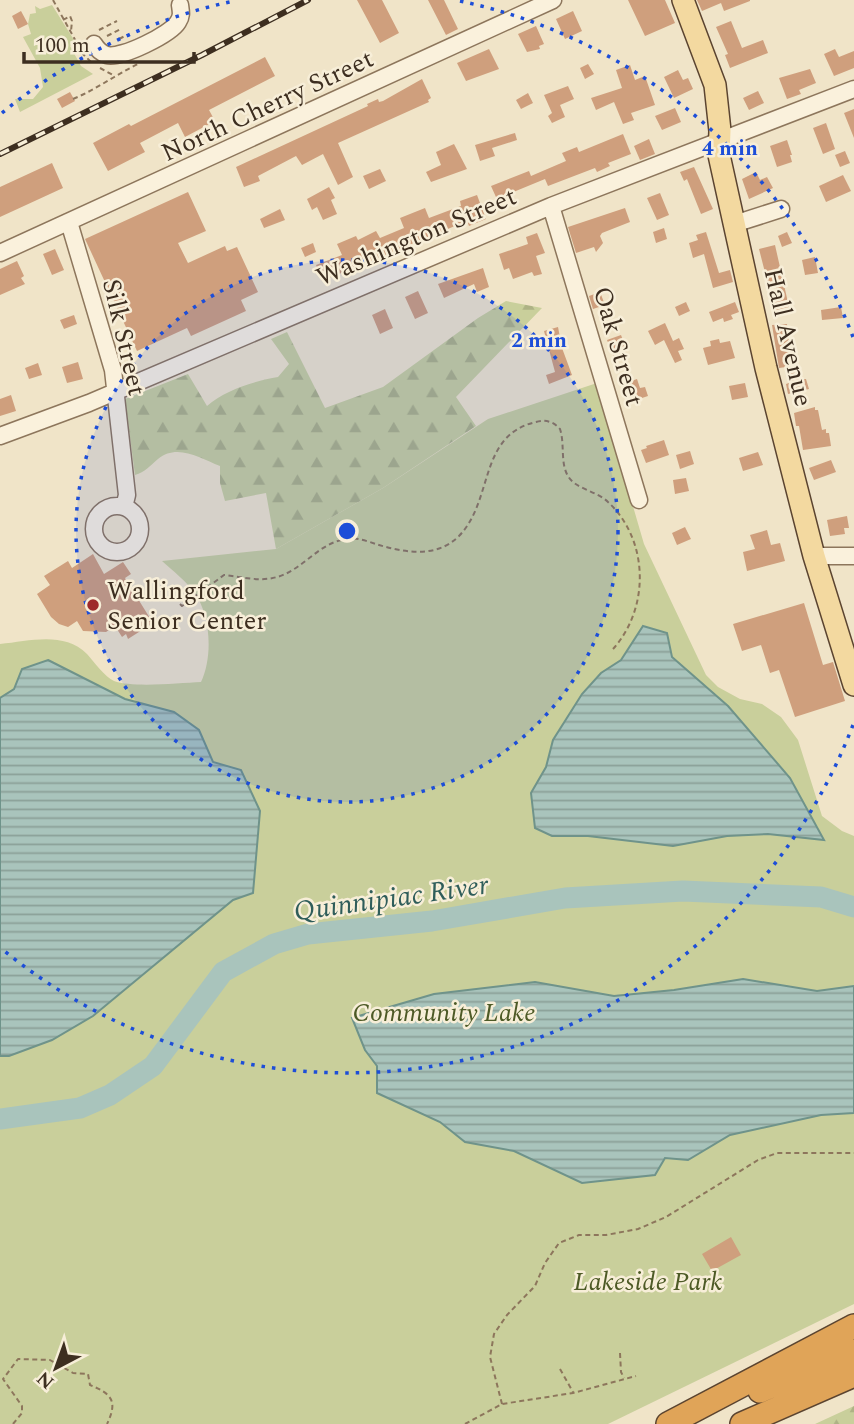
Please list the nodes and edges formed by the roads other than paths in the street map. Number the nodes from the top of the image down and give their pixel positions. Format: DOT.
graph roads {
  1 [pos="553,0"];
  2 [pos="683,0"];
  3 [pos="180,5"];
  4 [pos="99,37"];
  5 [pos="854,89"];
  6 [pos="719,142"];
  7 [pos="551,206"];
  8 [pos="781,209"];
  9 [pos="69,222"];
  10 [pos="734,224"];
  11 [pos="0,253"];
  12 [pos="116,390"];
  13 [pos="0,436"];
  14 [pos="639,500"];
  15 [pos="124,507"];
  16 [pos="854,555"];
  17 [pos="814,556"];
  18 [pos="854,685"];
  19 [pos="854,1326"];
  20 [pos="854,1351"];
  21 [pos="854,1375"];
  22 [pos="832,1385"];
  23 [pos="668,1424"];
  24 [pos="683,1424"];
  25 [pos="742,1424"];
  26 [pos="752,1424"];
  1 -- 9 [label="street, North Cherry Street"];
  2 -- 6 [label="main road, Hall Avenue"];
  3 -- 4 [label="street"];
  5 -- 6 [label="street, Washington Street"];
  6 -- 7 [label="street, Washington Street"];
  6 -- 10 [label="main road, Hall Avenue"];
  7 -- 12 [label="street, Washington Street"];
  7 -- 14 [label="street, Oak Street"];
  8 -- 10 [label="street"];
  9 -- 11 [label="street, North Cherry Street"];
  9 -- 12 [label="street, Silk Street"];
  10 -- 17 [label="main road, Hall Avenue"];
  12 -- 13 [label="street, Washington Street"];
  12 -- 15 [label="street, Silk Street"];
  16 -- 17 [label="street"];
  17 -- 18 [label="main road, Hall Avenue"];
  19 -- 23 [label="highway"];
  20 -- 24 [label="highway"];
  21 -- 22 [label="highway"];
  22 -- 25 [label="highway"];
  22 -- 26 [label="highway"];
}
